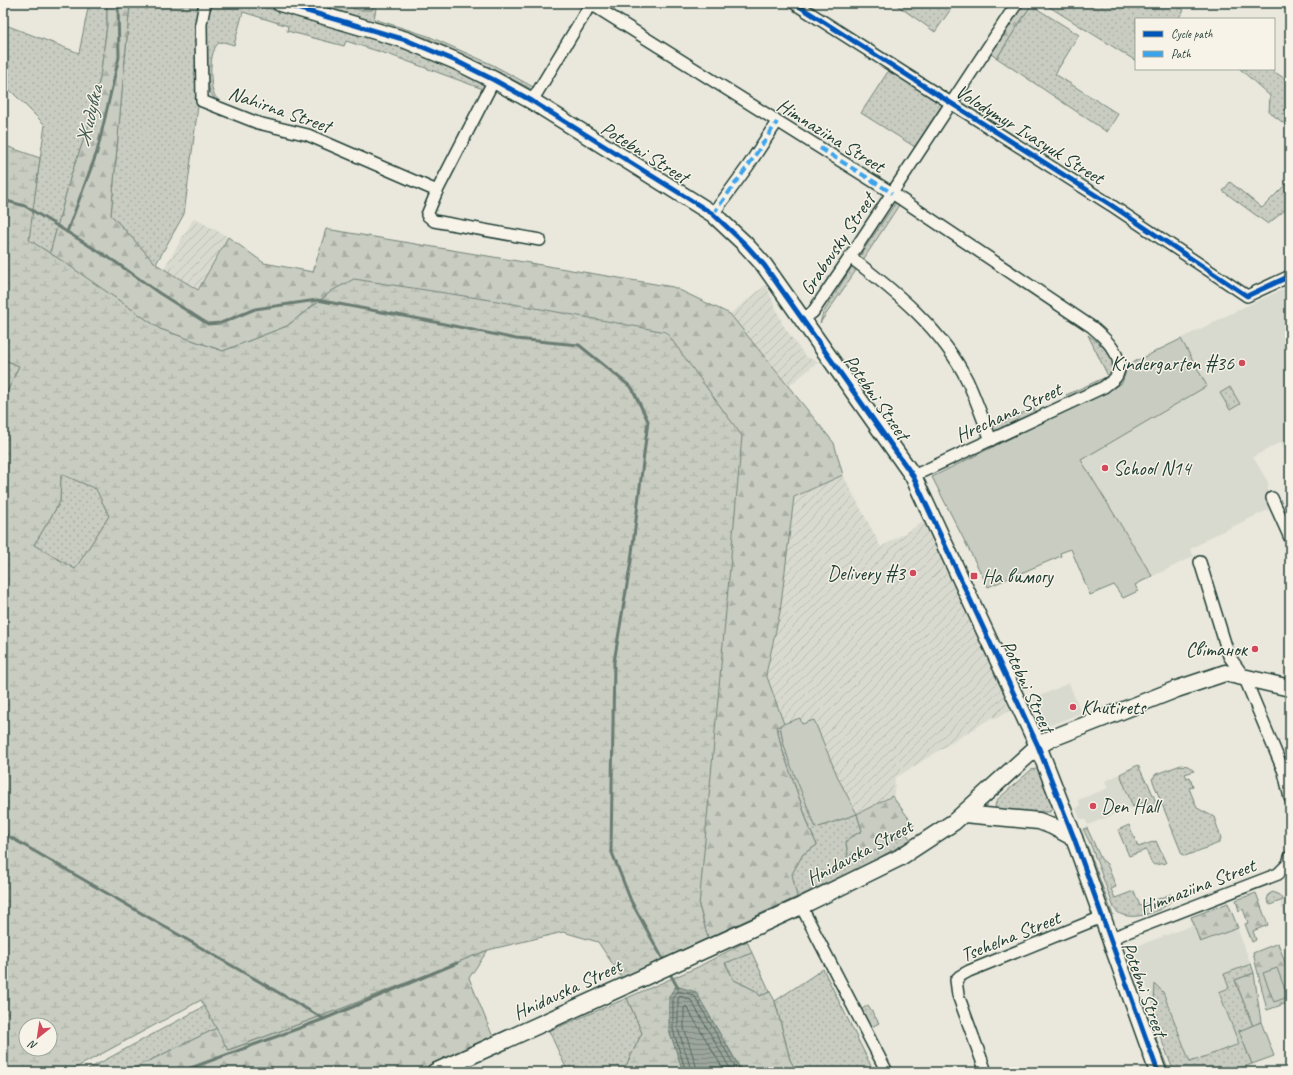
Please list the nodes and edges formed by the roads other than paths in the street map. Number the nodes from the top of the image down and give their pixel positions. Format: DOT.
graph roads {
  1 [pos="205,3"];
  2 [pos="280,3"];
  3 [pos="794,3"];
  4 [pos="1017,3"];
  5 [pos="494,80"];
  6 [pos="532,101"];
  7 [pos="952,103"];
  8 [pos="777,122"];
  9 [pos="437,191"];
  10 [pos="892,193"];
  11 [pos="712,214"];
  12 [pos="540,240"];
  13 [pos="850,257"];
  14 [pos="1290,276"];
  15 [pos="802,320"];
  16 [pos="1116,377"];
  17 [pos="991,440"];
  18 [pos="913,476"];
  19 [pos="1272,498"];
  20 [pos="1290,538"];
  21 [pos="1200,562"];
  22 [pos="1244,676"];
  23 [pos="1290,688"];
  24 [pos="1038,746"];
  25 [pos="1290,798"];
  26 [pos="964,814"];
  27 [pos="1074,838"];
  28 [pos="1290,857"];
  29 [pos="802,906"];
  30 [pos="1102,918"];
  31 [pos="1109,938"];
  32 [pos="435,1072"];
  33 [pos="887,1072"];
  34 [pos="986,1072"];
  35 [pos="1158,1072"];
  1 -- 9 [label="street, Nahirna Street"];
  2 -- 5 [label="street, Potebni Street"];
  3 -- 7 [label="street, Volodymyr Ivasyuk Street"];
  4 -- 7 [label="street, Grabovsky Street"];
  5 -- 6 [label="street, Potebni Street"];
  5 -- 9 [label="street"];
  6 -- 8 [label="street, Himnaziina Street"];
  6 -- 11 [label="street, Potebni Street"];
  7 -- 10 [label="street, Grabovsky Street"];
  7 -- 14 [label="street, Volodymyr Ivasyuk Street"];
  8 -- 10 [label="street, Himnaziina Street"];
  8 -- 11 [label="street"];
  9 -- 12 [label="street"];
  10 -- 13 [label="street, Grabovsky Street"];
  10 -- 16 [label="street, Himnaziina Street"];
  11 -- 15 [label="street, Potebni Street"];
  13 -- 15 [label="street, Grabovsky Street"];
  13 -- 17 [label="street"];
  15 -- 18 [label="street, Potebni Street"];
  16 -- 17 [label="street, Hrechana Street"];
  17 -- 18 [label="street, Hrechana Street"];
  18 -- 24 [label="street, Potebni Street"];
  19 -- 20 [label="street"];
  21 -- 22 [label="street"];
  22 -- 23 [label="street, Hnidavska Street"];
  22 -- 24 [label="street, Hnidavska Street"];
  22 -- 25 [label="street"];
  24 -- 26 [label="street, Hnidavska Street"];
  24 -- 27 [label="street, Potebni Street"];
  26 -- 27 [label="street"];
  26 -- 29 [label="street, Hnidavska Street"];
  27 -- 30 [label="street, Potebni Street"];
  28 -- 31 [label="street, Himnaziina Street"];
  29 -- 32 [label="street, Hnidavska Street"];
  29 -- 33 [label="street"];
  30 -- 31 [label="street, Potebni Street"];
  30 -- 34 [label="street, Tsehelna Street"];
  31 -- 35 [label="street, Potebni Street"];
}
